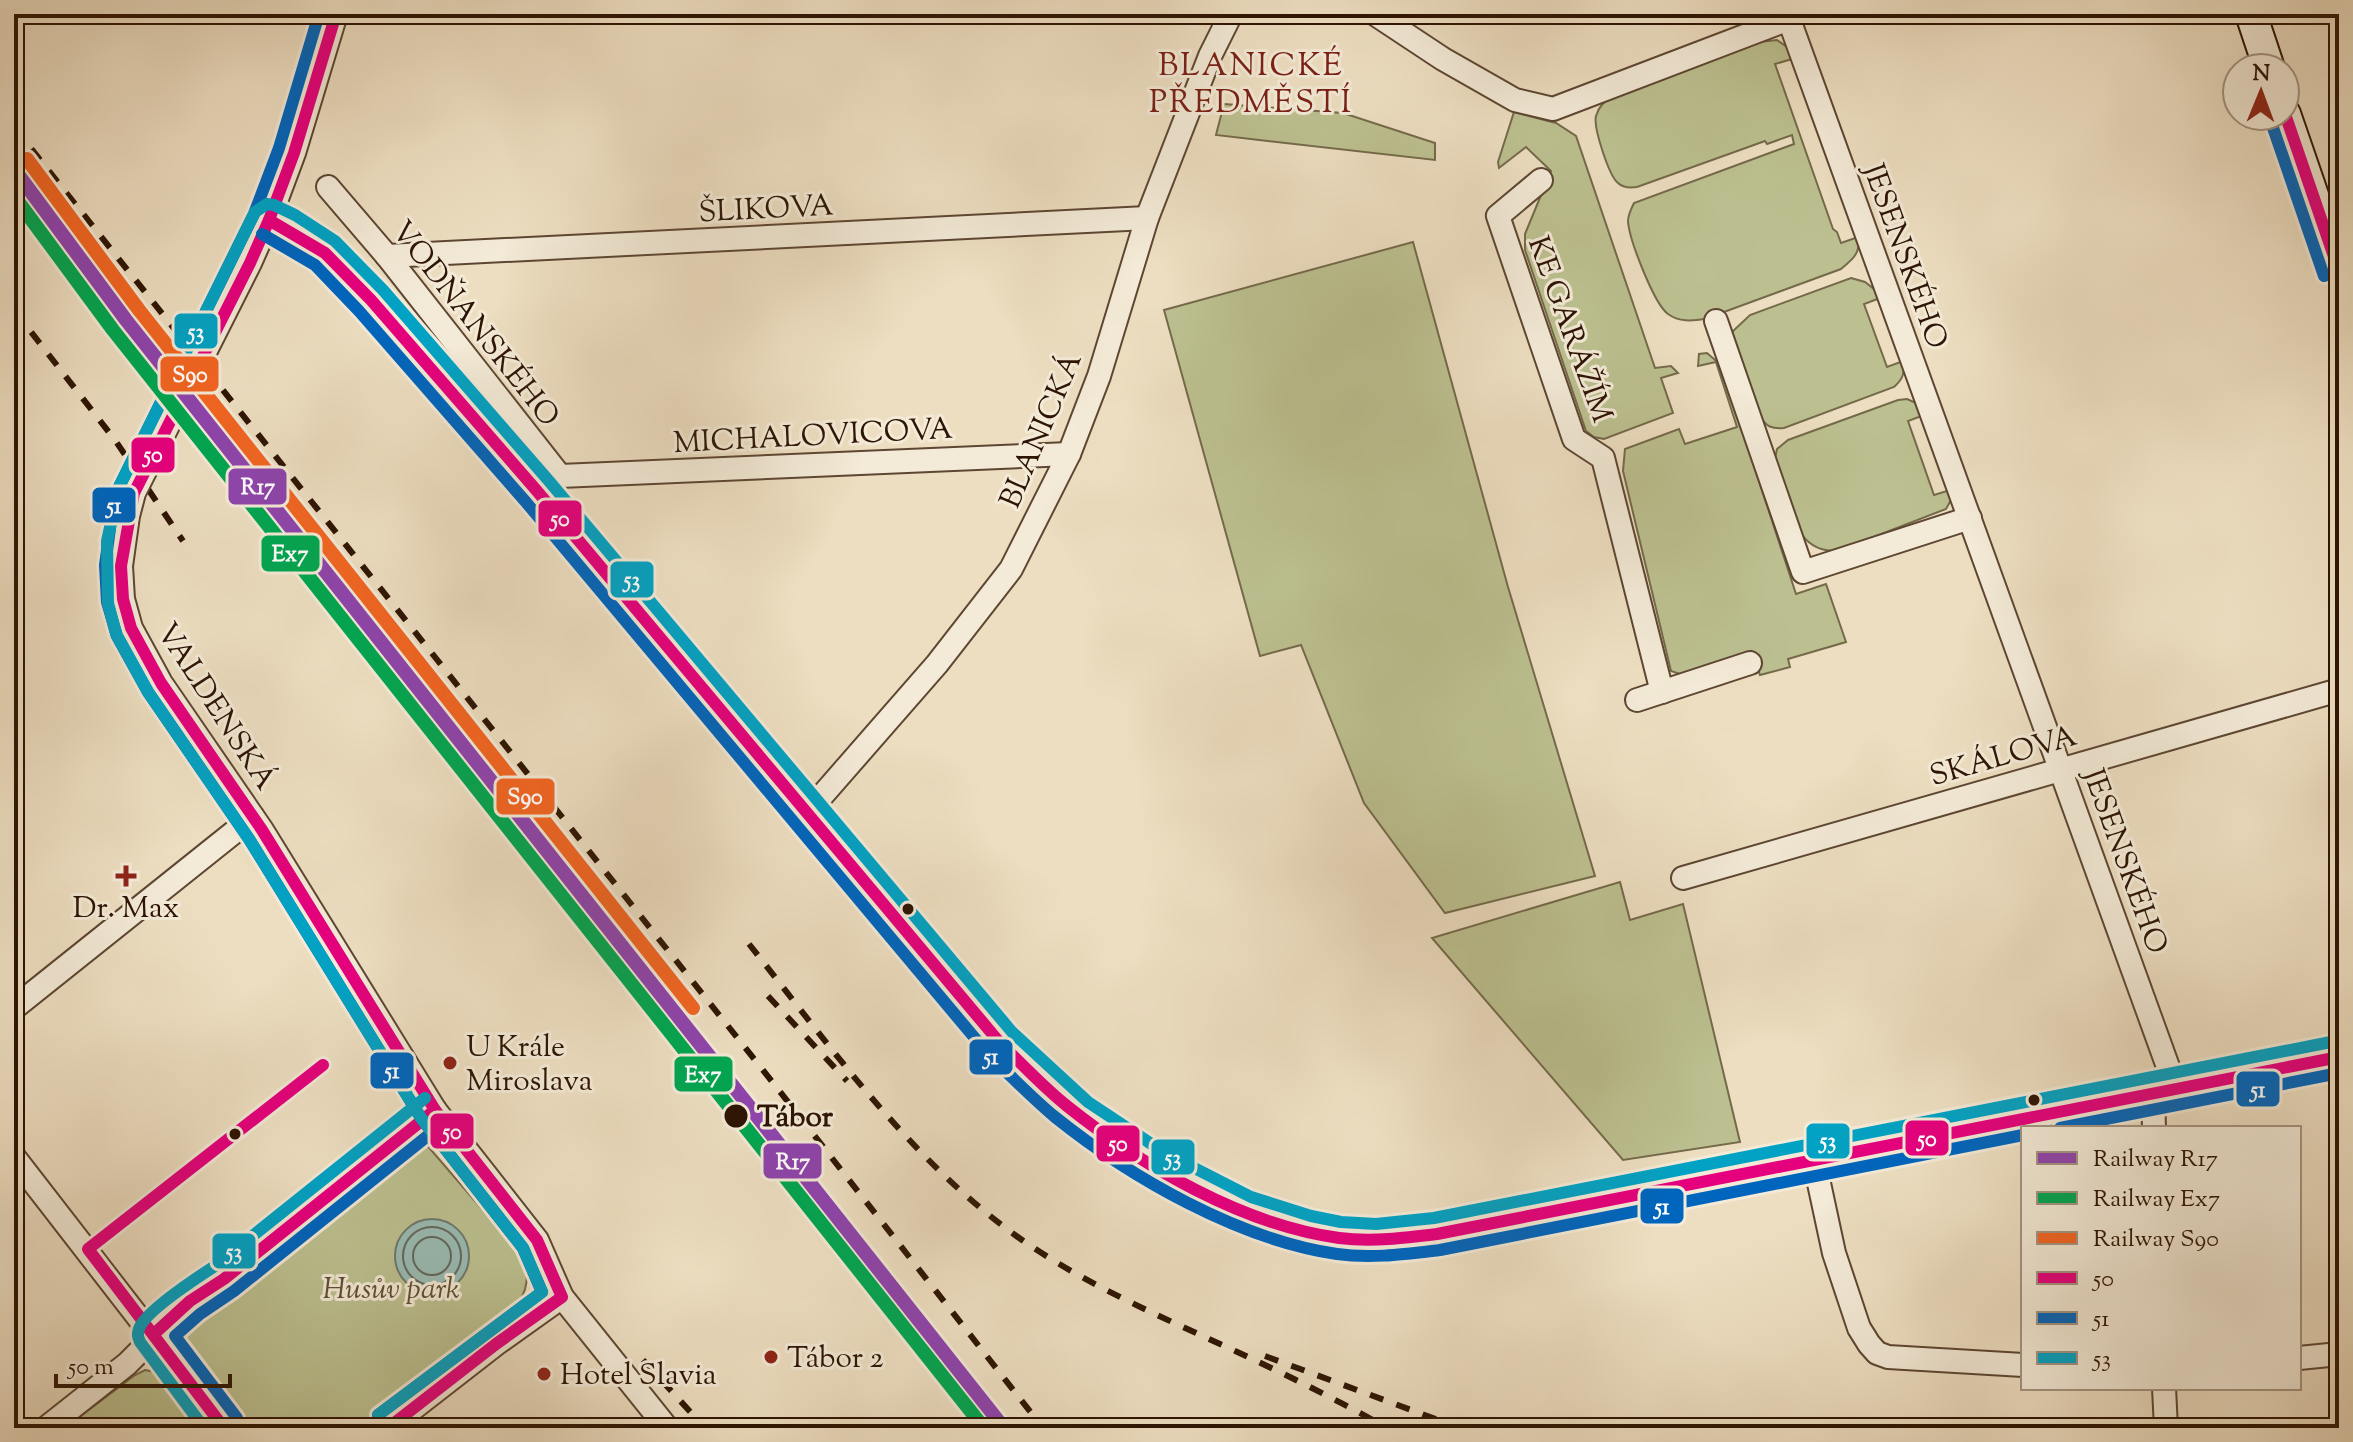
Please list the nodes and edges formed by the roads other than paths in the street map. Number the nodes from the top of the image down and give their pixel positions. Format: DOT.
graph roads {
  1 [pos="336,14"];
  2 [pos="1231,14"];
  3 [pos="1375,14"];
  4 [pos="2251,14"];
  5 [pos="1788,17"];
  6 [pos="2264,52"];
  7 [pos="2291,132"];
  8 [pos="1541,180"];
  9 [pos="328,187"];
  10 [pos="1147,218"];
  11 [pos="269,220"];
  12 [pos="387,256"];
  13 [pos="2339,271"];
  14 [pos="1716,321"];
  15 [pos="1069,454"];
  16 [pos="560,476"];
  17 [pos="537,491"];
  18 [pos="1970,518"];
  19 [pos="1750,663"];
  20 [pos="2339,690"];
  21 [pos="1662,692"];
  22 [pos="1637,700"];
  23 [pos="2061,769"];
  24 [pos="806,814"];
  25 [pos="253,817"];
  26 [pos="1683,878"];
  27 [pos="14,1008"];
  28 [pos="2339,1057"];
  29 [pos="2176,1089"];
  30 [pos="2153,1094"];
  31 [pos="435,1110"];
  32 [pos="2154,1126"];
  33 [pos="14,1157"];
  34 [pos="1814,1160"];
  35 [pos="562,1297"];
  36 [pos="154,1334"];
  37 [pos="2339,1354"];
  38 [pos="2301,1358"];
  39 [pos="2021,1365"];
  40 [pos="2164,1390"];
  41 [pos="46,1428"];
  42 [pos="224,1428"];
  43 [pos="388,1428"];
  44 [pos="667,1428"];
  45 [pos="2166,1428"];
  1 -- 11 [label="street, VALDENSKÁ"];
  2 -- 10 [label="street, BLANICKÁ"];
  3 -- 5 [label="street"];
  4 -- 6 [label="main road"];
  5 -- 18 [label="street, JESENSKÉHO"];
  7 -- 13 [label="main road"];
  8 -- 21 [label="street, KE GARÁŽÍM"];
  9 -- 12 [label="street, VODŇANSKÉHO"];
  10 -- 12 [label="street, ŠLIKOVA"];
  10 -- 15 [label="street, BLANICKÁ"];
  11 -- 17 [label="street, VODŇANSKÉHO"];
  11 -- 25 [label="street, VALDENSKÁ, bridge"];
  12 -- 16 [label="street, VODŇANSKÉHO"];
  14 -- 18 [label="street"];
  15 -- 16 [label="street, MICHALOVICOVA"];
  15 -- 24 [label="street, BLANICKÁ"];
  16 -- 17 [label="street"];
  17 -- 24 [label="street, VODŇANSKÉHO"];
  18 -- 23 [label="street, JESENSKÉHO"];
  19 -- 21 [label="street"];
  20 -- 23 [label="street, SKÁLOVA"];
  21 -- 22 [label="street"];
  23 -- 26 [label="street, SKÁLOVA"];
  23 -- 29 [label="street, JESENSKÉHO"];
  24 -- 34 [label="street, VODŇANSKÉHO"];
  25 -- 27 [label="street"];
  25 -- 31 [label="street, VALDENSKÁ"];
  28 -- 29 [label="street, VODŇANSKÉHO"];
  29 -- 30 [label="street, VODŇANSKÉHO"];
  30 -- 32 [label="street"];
  30 -- 34 [label="street, VODŇANSKÉHO"];
  31 -- 35 [label="street, VALDENSKÁ"];
  31 -- 36 [label="street"];
  33 -- 36 [label="street"];
  34 -- 39 [label="street"];
  35 -- 43 [label="street"];
  35 -- 44 [label="street, VALDENSKÁ"];
  36 -- 41 [label="street"];
  36 -- 42 [label="street"];
  37 -- 38 [label="street"];
  40 -- 45 [label="street"];
}
